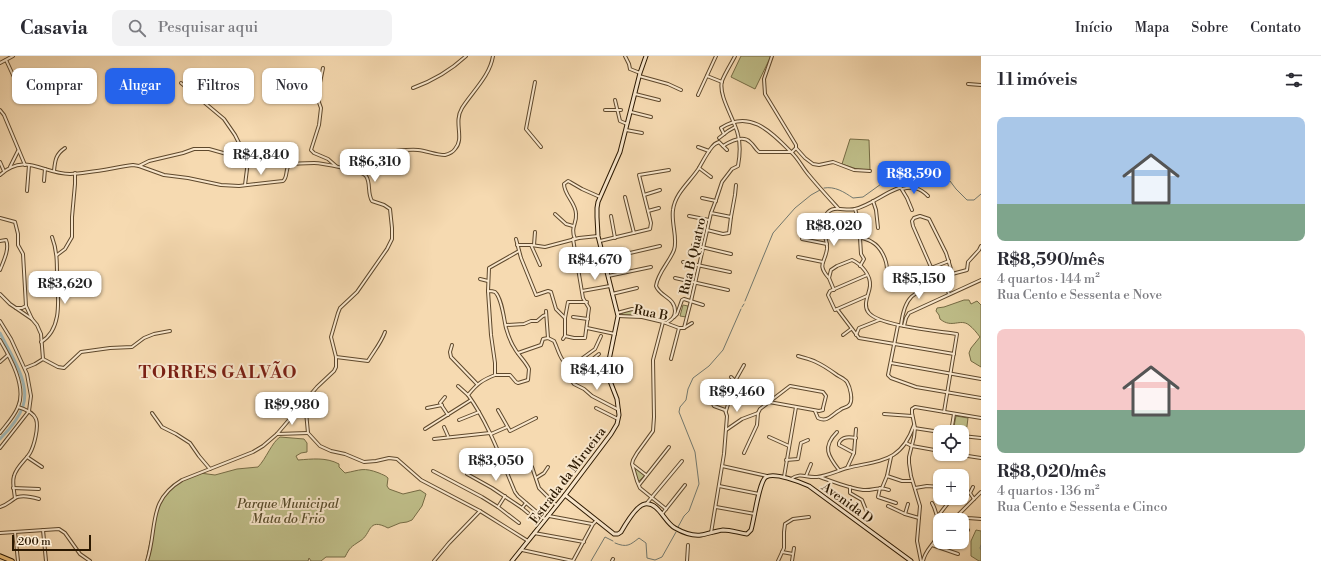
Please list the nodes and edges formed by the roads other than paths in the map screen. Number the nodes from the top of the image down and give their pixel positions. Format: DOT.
graph roads {
  1 [pos="13,56"];
  2 [pos="466,56"];
  3 [pos="493,56"];
  4 [pos="625,56"];
  5 [pos="646,56"];
  6 [pos="716,56"];
  7 [pos="735,56"];
  8 [pos="772,56"];
  9 [pos="6,60"];
  10 [pos="0,63"];
  11 [pos="323,68"];
  12 [pos="12,73"];
  13 [pos="640,74"];
  14 [pos="707,76"];
  15 [pos="535,82"];
  16 [pos="722,82"];
  17 [pos="181,83"];
  18 [pos="968,84"];
  19 [pos="981,85"];
  20 [pos="413,88"];
  21 [pos="681,90"];
  22 [pos="635,94"];
  23 [pos="698,95"];
  24 [pos="615,100"];
  25 [pos="659,100"];
  26 [pos="0,110"];
  27 [pos="605,110"];
  28 [pos="618,110"];
  29 [pos="622,110"];
  30 [pos="630,112"];
  31 [pos="651,117"];
  32 [pos="733,121"];
  33 [pos="627,124"];
  34 [pos="735,127"];
  35 [pos="626,130"];
  36 [pos="642,133"];
  37 [pos="724,134"];
  38 [pos="719,138"];
  39 [pos="739,140"];
  40 [pos="723,146"];
  41 [pos="541,147"];
  42 [pos="698,147"];
  43 [pos="65,148"];
  44 [pos="796,148"];
  45 [pos="727,150"];
  46 [pos="18,151"];
  47 [pos="709,151"];
  48 [pos="792,152"];
  49 [pos="248,160"];
  50 [pos="0,162"];
  51 [pos="24,165"];
  52 [pos="29,165"];
  53 [pos="138,166"];
  54 [pos="337,167"];
  55 [pos="10,168"];
  56 [pos="699,168"];
  57 [pos="45,169"];
  58 [pos="342,169"];
  59 [pos="668,170"];
  60 [pos="54,171"];
  61 [pos="870,171"];
  62 [pos="4,172"];
  63 [pos="75,173"];
  64 [pos="0,175"];
  65 [pos="710,177"];
  66 [pos="44,182"];
  67 [pos="245,185"];
  68 [pos="736,185"];
  69 [pos="660,190"];
  70 [pos="902,190"];
  71 [pos="27,191"];
  72 [pos="644,195"];
  73 [pos="928,196"];
  74 [pos="600,197"];
  75 [pos="625,198"];
  76 [pos="702,198"];
  77 [pos="716,201"];
  78 [pos="873,201"];
  79 [pos="659,208"];
  80 [pos="839,208"];
  81 [pos="855,209"];
  82 [pos="912,210"];
  83 [pos="648,211"];
  84 [pos="711,213"];
  85 [pos="555,214"];
  86 [pos="611,216"];
  87 [pos="689,216"];
  88 [pos="731,217"];
  89 [pos="0,218"];
  90 [pos="709,220"];
  91 [pos="573,226"];
  92 [pos="878,228"];
  93 [pos="707,230"];
  94 [pos="535,232"];
  95 [pos="634,233"];
  96 [pos="598,236"];
  97 [pos="52,237"];
  98 [pos="860,237"];
  99 [pos="615,238"];
  100 [pos="516,239"];
  101 [pos="574,239"];
  102 [pos="802,239"];
  103 [pos="0,241"];
  104 [pos="600,241"];
  105 [pos="827,244"];
  106 [pos="517,245"];
  107 [pos="532,245"];
  108 [pos="693,245"];
  109 [pos="660,246"];
  110 [pos="981,246"];
  111 [pos="703,247"];
  112 [pos="519,251"];
  113 [pos="731,254"];
  114 [pos="57,255"];
  115 [pos="798,257"];
  116 [pos="604,259"];
  117 [pos="949,261"];
  118 [pos="683,262"];
  119 [pos="823,262"];
  120 [pos="699,265"];
  121 [pos="540,266"];
  122 [pos="651,266"];
  123 [pos="860,266"];
  124 [pos="932,269"];
  125 [pos="0,270"];
  126 [pos="887,270"];
  127 [pos="948,271"];
  128 [pos="730,272"];
  129 [pos="942,274"];
  130 [pos="867,275"];
  131 [pos="608,276"];
  132 [pos="675,278"];
  133 [pos="829,278"];
  134 [pos="480,279"];
  135 [pos="981,280"];
  136 [pos="488,281"];
  137 [pos="695,282"];
  138 [pos="945,282"];
  139 [pos="610,286"];
  140 [pos="637,288"];
  141 [pos="728,290"];
  142 [pos="834,290"];
  143 [pos="488,291"];
  144 [pos="582,291"];
  145 [pos="919,292"];
  146 [pos="0,294"];
  147 [pos="612,294"];
  148 [pos="949,294"];
  149 [pos="867,296"];
  150 [pos="691,301"];
  151 [pos="587,302"];
  152 [pos="703,304"];
  153 [pos="26,306"];
  154 [pos="16,308"];
  155 [pos="836,310"];
  156 [pos="618,314"];
  157 [pos="573,317"];
  158 [pos="642,317"];
  159 [pos="674,317"];
  160 [pos="565,318"];
  161 [pos="32,319"];
  162 [pos="588,319"];
  163 [pos="880,320"];
  164 [pos="0,321"];
  165 [pos="663,322"];
  166 [pos="666,323"];
  167 [pos="692,323"];
  168 [pos="506,325"];
  169 [pos="898,325"];
  170 [pos="901,325"];
  171 [pos="904,326"];
  172 [pos="587,328"];
  173 [pos="679,328"];
  174 [pos="684,328"];
  175 [pos="851,329"];
  176 [pos="170,331"];
  177 [pos="385,332"];
  178 [pos="615,334"];
  179 [pos="843,335"];
  180 [pos="856,335"];
  181 [pos="565,336"];
  182 [pos="601,336"];
  183 [pos="548,338"];
  184 [pos="563,339"];
  185 [pos="0,340"];
  186 [pos="41,342"];
  187 [pos="894,344"];
  188 [pos="452,345"];
  189 [pos="518,353"];
  190 [pos="599,354"];
  191 [pos="954,354"];
  192 [pos="8,355"];
  193 [pos="798,356"];
  194 [pos="336,357"];
  195 [pos="43,359"];
  196 [pos="672,359"];
  197 [pos="0,362"];
  198 [pos="891,363"];
  199 [pos="573,365"];
  200 [pos="744,365"];
  201 [pos="25,368"];
  202 [pos="608,371"];
  203 [pos="951,374"];
  204 [pos="495,375"];
  205 [pos="731,377"];
  206 [pos="981,379"];
  207 [pos="735,381"];
  208 [pos="477,384"];
  209 [pos="458,386"];
  210 [pos="947,393"];
  211 [pos="468,395"];
  212 [pos="445,397"];
  213 [pos="712,398"];
  214 [pos="981,398"];
  215 [pos="305,400"];
  216 [pos="471,400"];
  217 [pos="769,402"];
  218 [pos="442,405"];
  219 [pos="19,408"];
  220 [pos="427,408"];
  221 [pos="596,408"];
  222 [pos="796,408"];
  223 [pos="498,410"];
  224 [pos="620,410"];
  225 [pos="29,411"];
  226 [pos="726,411"];
  227 [pos="815,411"];
  228 [pos="479,412"];
  229 [pos="944,412"];
  230 [pos="152,413"];
  231 [pos="758,414"];
  232 [pos="884,414"];
  233 [pos="954,414"];
  234 [pos="448,415"];
  235 [pos="912,416"];
  236 [pos="536,418"];
  237 [pos="981,418"];
  238 [pos="618,419"];
  239 [pos="459,420"];
  240 [pos="952,425"];
  241 [pos="444,427"];
  242 [pos="507,427"];
  243 [pos="914,428"];
  244 [pos="425,429"];
  245 [pos="856,429"];
  246 [pos="726,430"];
  247 [pos="933,431"];
  248 [pos="837,432"];
  249 [pos="0,433"];
  250 [pos="308,433"];
  251 [pos="490,433"];
  252 [pos="277,434"];
  253 [pos="448,436"];
  254 [pos="969,436"];
  255 [pos="769,437"];
  256 [pos="434,438"];
  257 [pos="856,438"];
  258 [pos="981,438"];
  259 [pos="808,440"];
  260 [pos="906,442"];
  261 [pos="789,446"];
  262 [pos="912,446"];
  263 [pos="669,447"];
  264 [pos="0,448"];
  265 [pos="933,450"];
  266 [pos="854,453"];
  267 [pos="744,454"];
  268 [pos="27,456"];
  269 [pos="891,457"];
  270 [pos="969,457"];
  271 [pos="981,458"];
  272 [pos="786,460"];
  273 [pos="682,461"];
  274 [pos="632,464"];
  275 [pos="811,464"];
  276 [pos="722,466"];
  277 [pos="42,467"];
  278 [pos="532,467"];
  279 [pos="548,467"];
  280 [pos="847,468"];
  281 [pos="210,469"];
  282 [pos="839,470"];
  283 [pos="433,471"];
  284 [pos="467,474"];
  285 [pos="646,475"];
  286 [pos="767,476"];
  287 [pos="806,476"];
  288 [pos="887,476"];
  289 [pos="784,477"];
  290 [pos="818,477"];
  291 [pos="536,478"];
  292 [pos="791,479"];
  293 [pos="912,481"];
  294 [pos="639,485"];
  295 [pos="685,485"];
  296 [pos="719,486"];
  297 [pos="933,486"];
  298 [pos="850,487"];
  299 [pos="974,487"];
  300 [pos="13,488"];
  301 [pos="881,488"];
  302 [pos="915,488"];
  303 [pos="39,489"];
  304 [pos="889,490"];
  305 [pos="981,492"];
  306 [pos="759,494"];
  307 [pos="565,495"];
  308 [pos="505,496"];
  309 [pos="651,497"];
  310 [pos="15,498"];
  311 [pos="40,499"];
  312 [pos="974,500"];
  313 [pos="526,503"];
  314 [pos="896,503"];
  315 [pos="932,503"];
  316 [pos="645,504"];
  317 [pos="908,504"];
  318 [pos="556,505"];
  319 [pos="947,505"];
  320 [pos="888,506"];
  321 [pos="0,507"];
  322 [pos="498,507"];
  323 [pos="716,507"];
  324 [pos="522,508"];
  325 [pos="666,509"];
  326 [pos="866,510"];
  327 [pos="480,511"];
  328 [pos="528,513"];
  329 [pos="937,513"];
  330 [pos="940,513"];
  331 [pos="960,513"];
  332 [pos="662,514"];
  333 [pos="755,514"];
  334 [pos="905,514"];
  335 [pos="548,516"];
  336 [pos="809,517"];
  337 [pos="919,518"];
  338 [pos="969,518"];
  339 [pos="981,519"];
  340 [pos="545,520"];
  341 [pos="597,521"];
  342 [pos="519,522"];
  343 [pos="592,524"];
  344 [pos="43,530"];
  345 [pos="15,532"];
  346 [pos="0,533"];
  347 [pos="534,533"];
  348 [pos="711,533"];
  349 [pos="528,541"];
  350 [pos="584,542"];
  351 [pos="932,544"];
  352 [pos="688,545"];
  353 [pos="794,548"];
  354 [pos="522,550"];
  355 [pos="782,552"];
  356 [pos="793,554"];
  357 [pos="958,554"];
  358 [pos="0,556"];
  359 [pos="12,561"];
  360 [pos="18,561"];
  361 [pos="46,561"];
  362 [pos="90,561"];
  363 [pos="146,561"];
  364 [pos="434,561"];
  365 [pos="512,561"];
  366 [pos="573,561"];
  367 [pos="688,561"];
  368 [pos="778,561"];
  369 [pos="792,561"];
  370 [pos="911,561"];
  371 [pos="922,561"];
  1 -- 9 [label="street"];
  2 -- 20 [label="street"];
  3 -- 58 [label="street"];
  4 -- 13 [label="street"];
  5 -- 13 [label="main road"];
  6 -- 14 [label="street"];
  7 -- 16 [label="street"];
  8 -- 44 [label="street"];
  9 -- 10 [label="street"];
  9 -- 12 [label="street"];
  11 -- 54 [label="street"];
  13 -- 21 [label="street"];
  13 -- 22 [label="main road"];
  14 -- 16 [label="street"];
  14 -- 23 [label="street"];
  15 -- 41 [label="street"];
  16 -- 32 [label="street, Rua B Quatro"];
  17 -- 49 [label="street"];
  18 -- 19 [label="street"];
  22 -- 25 [label="street"];
  22 -- 30 [label="main road"];
  24 -- 28 [label="street"];
  26 -- 46 [label="street"];
  27 -- 28 [label="street"];
  28 -- 29 [label="street"];
  28 -- 33 [label="street"];
  30 -- 31 [label="street"];
  30 -- 33 [label="main road"];
  32 -- 34 [label="street, Rua B Quatro"];
  32 -- 37 [label="street"];
  32 -- 48 [label="street"];
  33 -- 35 [label="main road"];
  34 -- 37 [label="street"];
  34 -- 39 [label="street, Rua B Quatro"];
  35 -- 36 [label="street"];
  35 -- 74 [label="main road"];
  37 -- 38 [label="street"];
  39 -- 40 [label="street"];
  39 -- 48 [label="street"];
  39 -- 77 [label="street, Rua B Quatro"];
  40 -- 45 [label="street"];
  40 -- 47 [label="street"];
  42 -- 47 [label="street"];
  43 -- 60 [label="street"];
  44 -- 48 [label="street"];
  44 -- 61 [label="street"];
  46 -- 51 [label="street"];
  46 -- 55 [label="street"];
  47 -- 56 [label="street"];
  48 -- 80 [label="street"];
  49 -- 53 [label="street"];
  49 -- 67 [label="street"];
  50 -- 62 [label="street"];
  51 -- 52 [label="street"];
  51 -- 55 [label="street"];
  52 -- 57 [label="street"];
  52 -- 71 [label="street"];
  53 -- 63 [label="street"];
  53 -- 67 [label="street"];
  54 -- 58 [label="street"];
  54 -- 67 [label="street"];
  55 -- 62 [label="street"];
  56 -- 65 [label="street"];
  56 -- 159 [label="street"];
  57 -- 60 [label="street"];
  57 -- 66 [label="street"];
  58 -- 194 [label="street"];
  59 -- 72 [label="street"];
  60 -- 63 [label="street"];
  62 -- 64 [label="street"];
  63 -- 114 [label="street"];
  68 -- 88 [label="street"];
  69 -- 72 [label="street"];
  70 -- 73 [label="street"];
  70 -- 78 [label="street"];
  70 -- 82 [label="street"];
  72 -- 83 [label="street"];
  74 -- 91 [label="street"];
  74 -- 96 [label="main road"];
  75 -- 95 [label="street"];
  76 -- 77 [label="street"];
  77 -- 84 [label="street, Rua B Quatro"];
  78 -- 81 [label="street"];
  78 -- 92 [label="street"];
  79 -- 83 [label="street"];
  80 -- 81 [label="street"];
  80 -- 105 [label="street"];
  81 -- 98 [label="street"];
  83 -- 95 [label="street"];
  84 -- 88 [label="street"];
  84 -- 90 [label="street, Rua B Quatro"];
  85 -- 91 [label="street"];
  86 -- 99 [label="street"];
  87 -- 90 [label="street"];
  88 -- 93 [label="street"];
  89 -- 153 [label="street"];
  90 -- 93 [label="street, Rua B Quatro"];
  91 -- 101 [label="street"];
  93 -- 111 [label="street, Rua B Quatro"];
  94 -- 107 [label="street"];
  95 -- 99 [label="street"];
  96 -- 101 [label="street"];
  96 -- 104 [label="main road"];
  97 -- 114 [label="street"];
  98 -- 123 [label="street"];
  98 -- 126 [label="street"];
  99 -- 104 [label="street"];
  100 -- 106 [label="street"];
  101 -- 107 [label="street"];
  101 -- 144 [label="street"];
  102 -- 105 [label="street"];
  103 -- 125 [label="street"];
  104 -- 116 [label="main road"];
  105 -- 119 [label="street"];
  106 -- 107 [label="street"];
  106 -- 112 [label="street"];
  107 -- 121 [label="street"];
  108 -- 111 [label="street"];
  109 -- 116 [label="street"];
  110 -- 127 [label="street"];
  111 -- 113 [label="street"];
  111 -- 120 [label="street, Rua B Quatro"];
  112 -- 136 [label="street"];
  112 -- 160 [label="street"];
  114 -- 186 [label="street"];
  115 -- 119 [label="street"];
  116 -- 131 [label="main road"];
  117 -- 124 [label="street"];
  117 -- 124 [label="street"];
  117 -- 127 [label="street"];
  118 -- 120 [label="street"];
  119 -- 133 [label="street"];
  120 -- 128 [label="street"];
  120 -- 137 [label="street, Rua B Quatro"];
  122 -- 131 [label="street"];
  123 -- 130 [label="street"];
  123 -- 133 [label="street"];
  124 -- 129 [label="street"];
  124 -- 145 [label="street"];
  127 -- 129 [label="street"];
  129 -- 138 [label="street"];
  130 -- 142 [label="street"];
  130 -- 149 [label="street"];
  131 -- 139 [label="main road"];
  132 -- 137 [label="street"];
  133 -- 142 [label="street"];
  134 -- 136 [label="street"];
  135 -- 148 [label="street"];
  136 -- 143 [label="street"];
  137 -- 141 [label="street"];
  137 -- 150 [label="street, Rua B Quatro"];
  138 -- 145 [label="street"];
  138 -- 148 [label="street"];
  139 -- 144 [label="street"];
  139 -- 147 [label="main road"];
  140 -- 147 [label="street"];
  142 -- 155 [label="street"];
  143 -- 168 [label="street"];
  143 -- 204 [label="street"];
  144 -- 151 [label="street"];
  145 -- 170 [label="street"];
  146 -- 154 [label="street"];
  147 -- 156 [label="main road"];
  148 -- 171 [label="street"];
  149 -- 155 [label="street"];
  149 -- 163 [label="street"];
  150 -- 152 [label="street"];
  150 -- 159 [label="street"];
  150 -- 174 [label="street, Rua B Quatro"];
  151 -- 160 [label="street"];
  151 -- 162 [label="street"];
  153 -- 154 [label="street"];
  153 -- 161 [label="street"];
  154 -- 161 [label="street"];
  155 -- 175 [label="street"];
  156 -- 158 [label="street, Rua B"];
  156 -- 158 [label="street"];
  156 -- 178 [label="main road"];
  157 -- 162 [label="street"];
  158 -- 165 [label="street, Rua B"];
  159 -- 166 [label="street"];
  160 -- 181 [label="street"];
  161 -- 186 [label="street"];
  162 -- 172 [label="street"];
  163 -- 169 [label="street"];
  163 -- 180 [label="street"];
  164 -- 201 [label="street"];
  165 -- 166 [label="street, Rua B"];
  165 -- 274 [label="street"];
  166 -- 173 [label="street, Rua B"];
  167 -- 174 [label="street"];
  168 -- 183 [label="street"];
  168 -- 189 [label="street"];
  169 -- 170 [label="street"];
  169 -- 187 [label="street"];
  170 -- 171 [label="street"];
  171 -- 191 [label="street"];
  172 -- 178 [label="street"];
  172 -- 181 [label="street"];
  173 -- 174 [label="street"];
  173 -- 196 [label="street"];
  175 -- 179 [label="street"];
  175 -- 180 [label="street"];
  176 -- 195 [label="street"];
  177 -- 194 [label="street"];
  178 -- 202 [label="main road"];
  180 -- 187 [label="street"];
  181 -- 184 [label="street"];
  182 -- 199 [label="street"];
  183 -- 189 [label="street"];
  183 -- 199 [label="street"];
  185 -- 192 [label="street"];
  186 -- 195 [label="street"];
  187 -- 191 [label="street"];
  187 -- 198 [label="street"];
  188 -- 208 [label="street"];
  189 -- 204 [label="street"];
  190 -- 202 [label="street"];
  191 -- 203 [label="street"];
  192 -- 197 [label="street"];
  192 -- 219 [label="street"];
  193 -- 227 [label="street"];
  194 -- 215 [label="street"];
  195 -- 201 [label="street"];
  198 -- 203 [label="street"];
  198 -- 210 [label="street"];
  199 -- 224 [label="street"];
  200 -- 207 [label="street"];
  201 -- 225 [label="street"];
  202 -- 224 [label="main road, Estrada da Mirueira"];
  203 -- 206 [label="street"];
  203 -- 210 [label="street"];
  204 -- 208 [label="street"];
  205 -- 207 [label="street"];
  207 -- 226 [label="street"];
  208 -- 211 [label="street"];
  209 -- 211 [label="street"];
  210 -- 214 [label="street"];
  210 -- 229 [label="street"];
  211 -- 216 [label="street"];
  212 -- 218 [label="street"];
  213 -- 226 [label="street"];
  215 -- 250 [label="street"];
  215 -- 252 [label="street"];
  216 -- 228 [label="street"];
  216 -- 234 [label="street"];
  217 -- 222 [label="street"];
  217 -- 227 [label="street"];
  217 -- 231 [label="street"];
  218 -- 220 [label="street"];
  218 -- 234 [label="street"];
  219 -- 225 [label="street"];
  219 -- 249 [label="street"];
  221 -- 238 [label="street"];
  222 -- 227 [label="street"];
  222 -- 261 [label="street"];
  223 -- 242 [label="street"];
  224 -- 238 [label="main road, Estrada da Mirueira"];
  225 -- 264 [label="street"];
  225 -- 268 [label="street"];
  226 -- 246 [label="street"];
  228 -- 239 [label="street"];
  228 -- 251 [label="street"];
  229 -- 233 [label="street"];
  229 -- 235 [label="street"];
  230 -- 281 [label="street"];
  231 -- 246 [label="street"];
  231 -- 267 [label="street"];
  232 -- 235 [label="street"];
  233 -- 237 [label="street"];
  233 -- 240 [label="street"];
  234 -- 244 [label="street"];
  235 -- 243 [label="street"];
  236 -- 242 [label="street"];
  238 -- 307 [label="main road, Estrada da Mirueira"];
  241 -- 253 [label="street"];
  242 -- 251 [label="street"];
  243 -- 247 [label="street"];
  243 -- 260 [label="street"];
  243 -- 262 [label="street"];
  245 -- 257 [label="street"];
  246 -- 276 [label="street"];
  248 -- 282 [label="street"];
  250 -- 252 [label="street"];
  250 -- 327 [label="street"];
  251 -- 253 [label="street"];
  251 -- 313 [label="street"];
  252 -- 281 [label="street"];
  253 -- 256 [label="street"];
  254 -- 258 [label="street"];
  255 -- 261 [label="street"];
  257 -- 266 [label="street"];
  257 -- 266 [label="street"];
  259 -- 272 [label="street"];
  260 -- 262 [label="street"];
  260 -- 269 [label="street"];
  261 -- 272 [label="street"];
  262 -- 265 [label="street"];
  262 -- 293 [label="street"];
  263 -- 285 [label="street"];
  266 -- 280 [label="street"];
  268 -- 277 [label="street"];
  268 -- 300 [label="street"];
  269 -- 280 [label="street"];
  269 -- 288 [label="street"];
  270 -- 271 [label="street"];
  272 -- 289 [label="street"];
  273 -- 309 [label="street"];
  274 -- 285 [label="street"];
  274 -- 294 [label="street"];
  275 -- 287 [label="street"];
  276 -- 286 [label="street"];
  276 -- 296 [label="street"];
  278 -- 291 [label="street"];
  279 -- 291 [label="street"];
  280 -- 282 [label="street"];
  281 -- 363 [label="street"];
  282 -- 290 [label="street"];
  283 -- 322 [label="street"];
  284 -- 308 [label="street"];
  285 -- 294 [label="street"];
  286 -- 289 [label="main road, Avenida D"];
  286 -- 306 [label="main road"];
  287 -- 290 [label="street"];
  287 -- 292 [label="street"];
  288 -- 293 [label="street"];
  288 -- 301 [label="street"];
  289 -- 292 [label="main road, Avenida D"];
  290 -- 298 [label="street"];
  291 -- 318 [label="street"];
  292 -- 370 [label="main road, Avenida D"];
  293 -- 302 [label="street"];
  294 -- 309 [label="street"];
  295 -- 325 [label="street"];
  296 -- 306 [label="street"];
  296 -- 323 [label="street"];
  297 -- 302 [label="street"];
  298 -- 301 [label="street"];
  298 -- 326 [label="street"];
  299 -- 312 [label="street"];
  300 -- 303 [label="street"];
  300 -- 310 [label="street"];
  301 -- 304 [label="street"];
  301 -- 314 [label="street"];
  302 -- 337 [label="street"];
  305 -- 312 [label="street"];
  306 -- 333 [label="main road"];
  307 -- 318 [label="main road, Estrada da Mirueira"];
  307 -- 341 [label="main road"];
  308 -- 322 [label="street"];
  308 -- 324 [label="street"];
  309 -- 316 [label="street"];
  309 -- 325 [label="street"];
  310 -- 311 [label="street"];
  310 -- 321 [label="street"];
  312 -- 331 [label="street"];
  313 -- 324 [label="street"];
  313 -- 340 [label="street"];
  315 -- 329 [label="street"];
  316 -- 332 [label="main road"];
  316 -- 341 [label="main road"];
  317 -- 334 [label="street"];
  318 -- 335 [label="main road, Estrada da Mirueira"];
  319 -- 330 [label="street"];
  320 -- 334 [label="street"];
  322 -- 342 [label="street"];
  323 -- 333 [label="street"];
  323 -- 348 [label="street"];
  324 -- 328 [label="street"];
  325 -- 332 [label="street"];
  327 -- 349 [label="street"];
  327 -- 364 [label="street"];
  332 -- 348 [label="main road"];
  333 -- 348 [label="main road"];
  334 -- 337 [label="street"];
  335 -- 340 [label="main road, Estrada da Mirueira"];
  335 -- 343 [label="street"];
  336 -- 355 [label="street"];
  337 -- 371 [label="street"];
  338 -- 339 [label="street"];
  340 -- 347 [label="main road, Estrada da Mirueira"];
  341 -- 343 [label="street"];
  343 -- 350 [label="street"];
  344 -- 345 [label="street"];
  344 -- 361 [label="street"];
  344 -- 362 [label="street"];
  345 -- 346 [label="street"];
  345 -- 360 [label="street"];
  347 -- 349 [label="main road, Estrada da Mirueira"];
  347 -- 350 [label="street"];
  349 -- 354 [label="main road, Estrada da Mirueira"];
  350 -- 366 [label="street"];
  351 -- 357 [label="street"];
  351 -- 371 [label="street"];
  352 -- 367 [label="street"];
  353 -- 356 [label="street"];
  354 -- 365 [label="main road, Estrada da Mirueira"];
  354 -- 366 [label="street"];
  355 -- 356 [label="street"];
  355 -- 368 [label="street"];
  356 -- 369 [label="street"];
  358 -- 359 [label="highway"];
}
